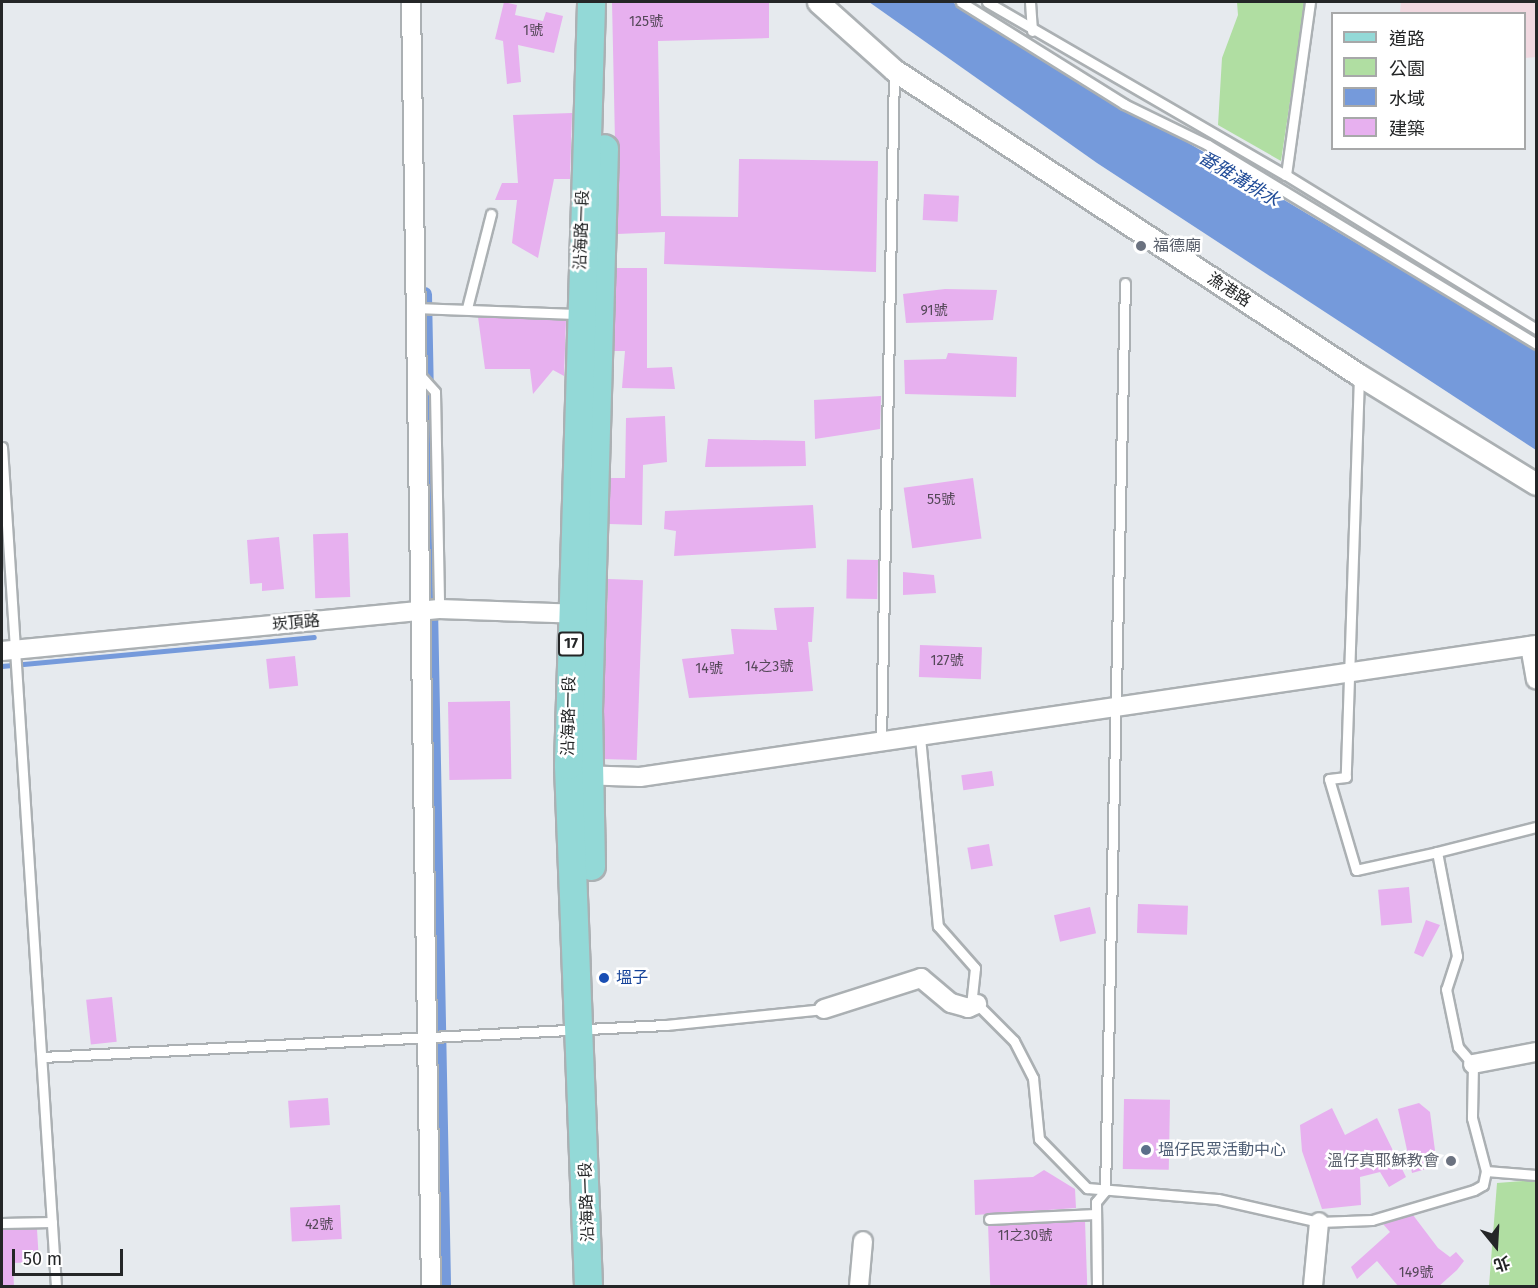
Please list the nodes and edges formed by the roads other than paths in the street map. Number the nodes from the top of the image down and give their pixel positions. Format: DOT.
graph roads {
  1 [pos="411,2"];
  2 [pos="591,2"];
  3 [pos="609,2"];
  4 [pos="818,2"];
  5 [pos="961,2"];
  6 [pos="987,2"];
  7 [pos="1030,2"];
  8 [pos="1310,2"];
  9 [pos="1032,31"];
  10 [pos="894,70"];
  11 [pos="1286,175"];
  12 [pos="593,190"];
  13 [pos="490,214"];
  14 [pos="1125,283"];
  15 [pos="413,308"];
  16 [pos="468,308"];
  17 [pos="1536,329"];
  18 [pos="585,331"];
  19 [pos="1536,344"];
  20 [pos="415,370"];
  21 [pos="1359,375"];
  22 [pos="2,447"];
  23 [pos="1536,484"];
  24 [pos="439,609"];
  25 [pos="419,611"];
  26 [pos="581,614"];
  27 [pos="1533,645"];
  28 [pos="7,651"];
  29 [pos="1349,672"];
  30 [pos="1536,679"];
  31 [pos="1114,705"];
  32 [pos="920,737"];
  33 [pos="881,742"];
  34 [pos="578,775"];
  35 [pos="1536,827"];
  36 [pos="1437,852"];
  37 [pos="977,1004"];
  38 [pos="824,1009"];
  39 [pos="588,1029"];
  40 [pos="427,1034"];
  41 [pos="1536,1052"];
  42 [pos="42,1057"];
  43 [pos="1473,1064"];
  44 [pos="1485,1171"];
  45 [pos="1536,1175"];
  46 [pos="1105,1191"];
  47 [pos="1096,1214"];
  48 [pos="989,1219"];
  49 [pos="52,1222"];
  50 [pos="1319,1222"];
  51 [pos="2,1223"];
  52 [pos="863,1241"];
  53 [pos="56,1287"];
  54 [pos="431,1287"];
  55 [pos="588,1287"];
  56 [pos="606,1287"];
  57 [pos="859,1287"];
  58 [pos="1097,1287"];
  59 [pos="1312,1287"];
  1 -- 15 [label="street"];
  2 -- 12 [label="main road, 沿海路一段 / 17"];
  3 -- 12 [label="main road, 沿海路一段 / 17"];
  4 -- 10 [label="street, 漁港路"];
  5 -- 19 [label="lane"];
  6 -- 9 [label="lane"];
  7 -- 9 [label="lane"];
  8 -- 11 [label="lane"];
  9 -- 11 [label="lane"];
  10 -- 21 [label="street, 漁港路"];
  10 -- 33 [label="lane"];
  11 -- 17 [label="lane"];
  12 -- 18 [label="main road, 沿海路一段 / 17"];
  13 -- 16 [label="lane"];
  14 -- 31 [label="lane"];
  15 -- 16 [label="lane"];
  15 -- 20 [label="street"];
  16 -- 18 [label="lane"];
  18 -- 26 [label="main road, 沿海路一段 / 17"];
  20 -- 24 [label="lane"];
  20 -- 25 [label="street"];
  21 -- 23 [label="street, 漁港路"];
  21 -- 29 [label="lane"];
  22 -- 28 [label="lane"];
  24 -- 25 [label="street, 崁頂路"];
  24 -- 26 [label="street, 崁頂路"];
  25 -- 28 [label="street, 崁頂路"];
  25 -- 40 [label="street"];
  26 -- 34 [label="main road, 沿海路一段 / 17"];
  27 -- 29 [label="street"];
  27 -- 30 [label="street"];
  28 -- 42 [label="lane"];
  29 -- 31 [label="street"];
  29 -- 36 [label="lane"];
  31 -- 32 [label="street"];
  31 -- 46 [label="lane"];
  32 -- 33 [label="street"];
  32 -- 37 [label="lane"];
  33 -- 34 [label="street"];
  34 -- 39 [label="main road, 沿海路一段 / 17"];
  35 -- 36 [label="lane"];
  36 -- 43 [label="lane"];
  37 -- 38 [label="street"];
  37 -- 46 [label="lane"];
  38 -- 39 [label="lane"];
  39 -- 40 [label="lane"];
  39 -- 55 [label="main road, 沿海路一段 / 17"];
  39 -- 56 [label="main road, 沿海路一段 / 17"];
  40 -- 42 [label="lane"];
  40 -- 54 [label="street"];
  41 -- 43 [label="street"];
  42 -- 49 [label="lane"];
  43 -- 44 [label="lane"];
  44 -- 45 [label="lane"];
  44 -- 50 [label="lane"];
  46 -- 47 [label="lane"];
  46 -- 50 [label="lane"];
  47 -- 48 [label="lane"];
  47 -- 58 [label="lane"];
  49 -- 51 [label="lane"];
  49 -- 53 [label="lane"];
  50 -- 59 [label="street"];
  52 -- 57 [label="street"];
}
